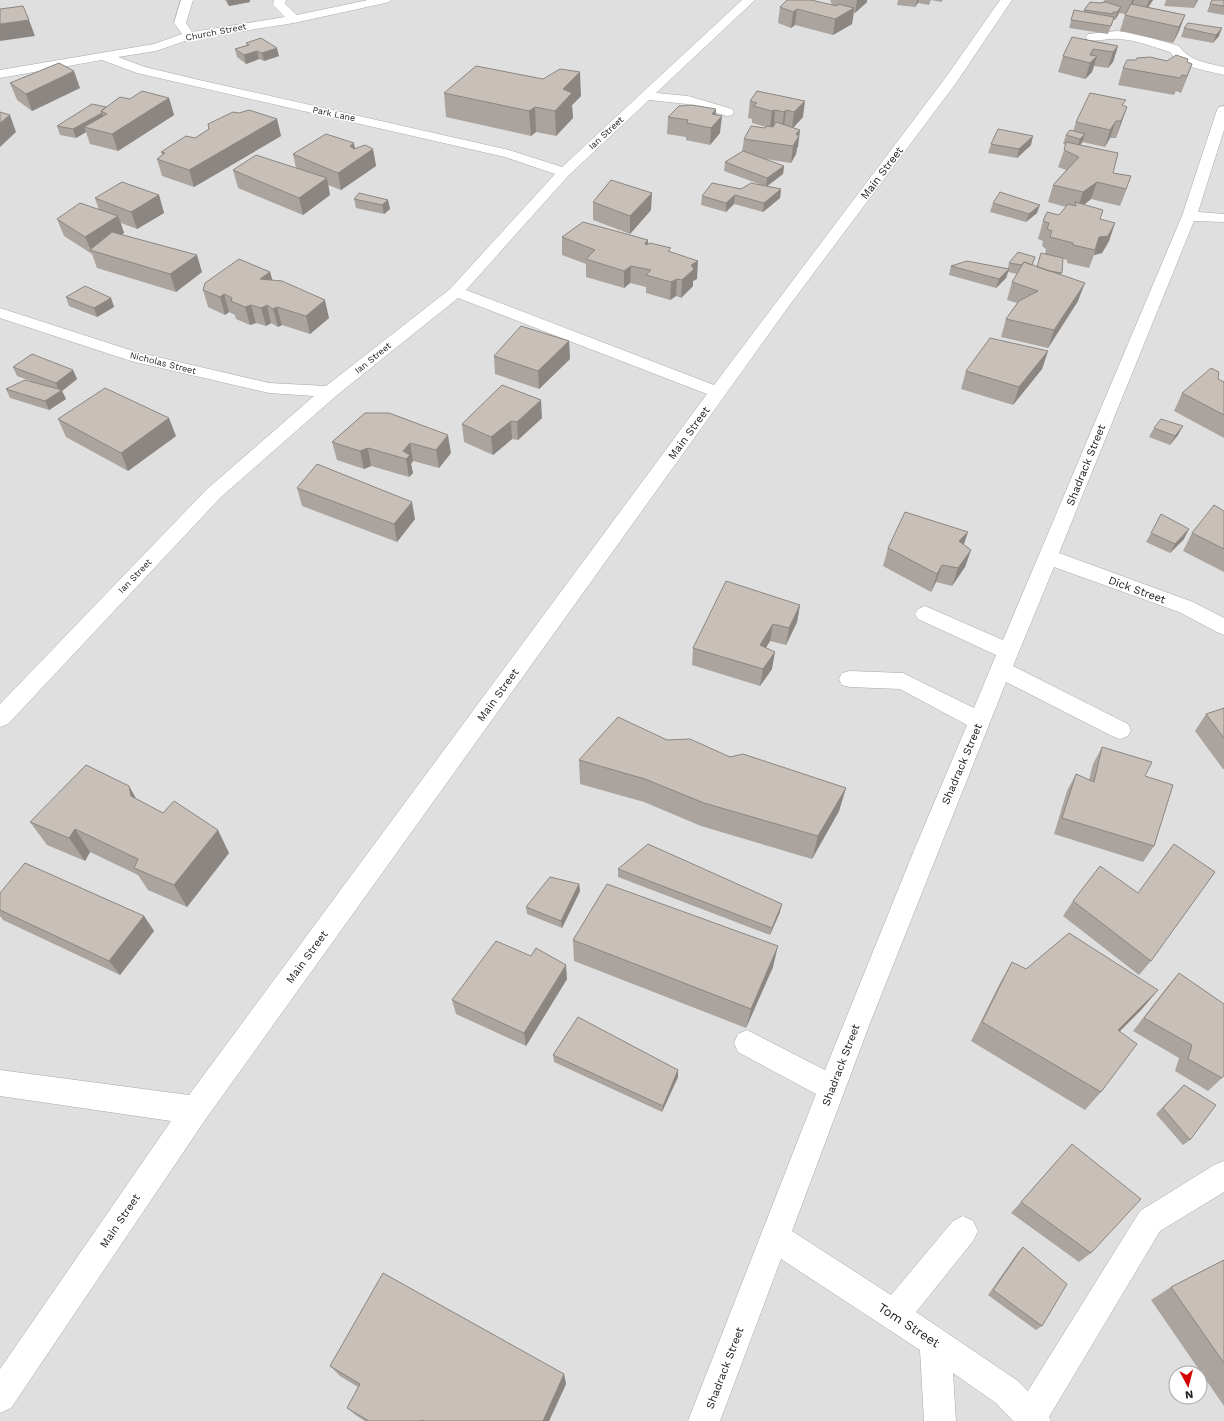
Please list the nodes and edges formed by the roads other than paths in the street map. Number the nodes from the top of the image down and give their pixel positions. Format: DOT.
graph roads {
  1 [pos="187,0"];
  2 [pos="280,0"];
  3 [pos="385,0"];
  4 [pos="749,0"];
  5 [pos="1006,0"];
  6 [pos="368,2"];
  7 [pos="294,19"];
  8 [pos="189,36"];
  9 [pos="1092,37"];
  10 [pos="105,57"];
  11 [pos="1224,71"];
  12 [pos="0,74"];
  13 [pos="646,96"];
  14 [pos="1224,110"];
  15 [pos="727,112"];
  16 [pos="564,172"];
  17 [pos="1189,216"];
  18 [pos="1224,218"];
  19 [pos="456,292"];
  20 [pos="0,313"];
  21 [pos="330,392"];
  22 [pos="718,392"];
  23 [pos="1048,557"];
  24 [pos="924,614"];
  25 [pos="1224,627"];
  26 [pos="1005,661"];
  27 [pos="850,679"];
  28 [pos="0,718"];
  29 [pos="980,721"];
  30 [pos="1120,730"];
  31 [pos="747,1043"];
  32 [pos="0,1083"];
  33 [pos="832,1088"];
  34 [pos="195,1110"];
  35 [pos="1224,1175"];
  36 [pos="963,1231"];
  37 [pos="776,1238"];
  38 [pos="894,1315"];
  39 [pos="935,1342"];
  40 [pos="0,1397"];
  41 [pos="1033,1419"];
  42 [pos="704,1421"];
  43 [pos="940,1421"];
  1 -- 8 [label="street"];
  2 -- 7 [label="street"];
  3 -- 6 [label="street, Church Street"];
  4 -- 13 [label="street, Ian Street"];
  5 -- 22 [label="street, Main Street"];
  6 -- 7 [label="street, Church Street"];
  7 -- 8 [label="street, Church Street"];
  8 -- 10 [label="street, Church Street"];
  9 -- 11 [label="street"];
  10 -- 12 [label="street, Church Street"];
  10 -- 16 [label="street, Park Lane"];
  13 -- 15 [label="street"];
  13 -- 16 [label="street, Ian Street"];
  14 -- 17 [label="street, Shadrack Street"];
  16 -- 19 [label="street, Ian Street"];
  17 -- 18 [label="street"];
  17 -- 23 [label="street, Shadrack Street"];
  19 -- 21 [label="street, Ian Street"];
  19 -- 22 [label="street"];
  20 -- 21 [label="street, Nicholas Street"];
  21 -- 28 [label="street, Ian Street"];
  22 -- 34 [label="street, Main Street"];
  23 -- 25 [label="street, Dick Street"];
  23 -- 26 [label="street, Shadrack Street"];
  24 -- 26 [label="street"];
  26 -- 29 [label="street, Shadrack Street"];
  26 -- 30 [label="street"];
  27 -- 29 [label="street"];
  29 -- 33 [label="street, Shadrack Street"];
  31 -- 33 [label="street"];
  32 -- 34 [label="street"];
  33 -- 37 [label="street, Shadrack Street"];
  34 -- 40 [label="street, Main Street"];
  35 -- 41 [label="street"];
  36 -- 38 [label="street"];
  37 -- 38 [label="street, Tom Street"];
  37 -- 42 [label="street, Shadrack Street"];
  38 -- 39 [label="street, Tom Street"];
  39 -- 41 [label="street, Tom Street"];
  39 -- 43 [label="street"];
}
